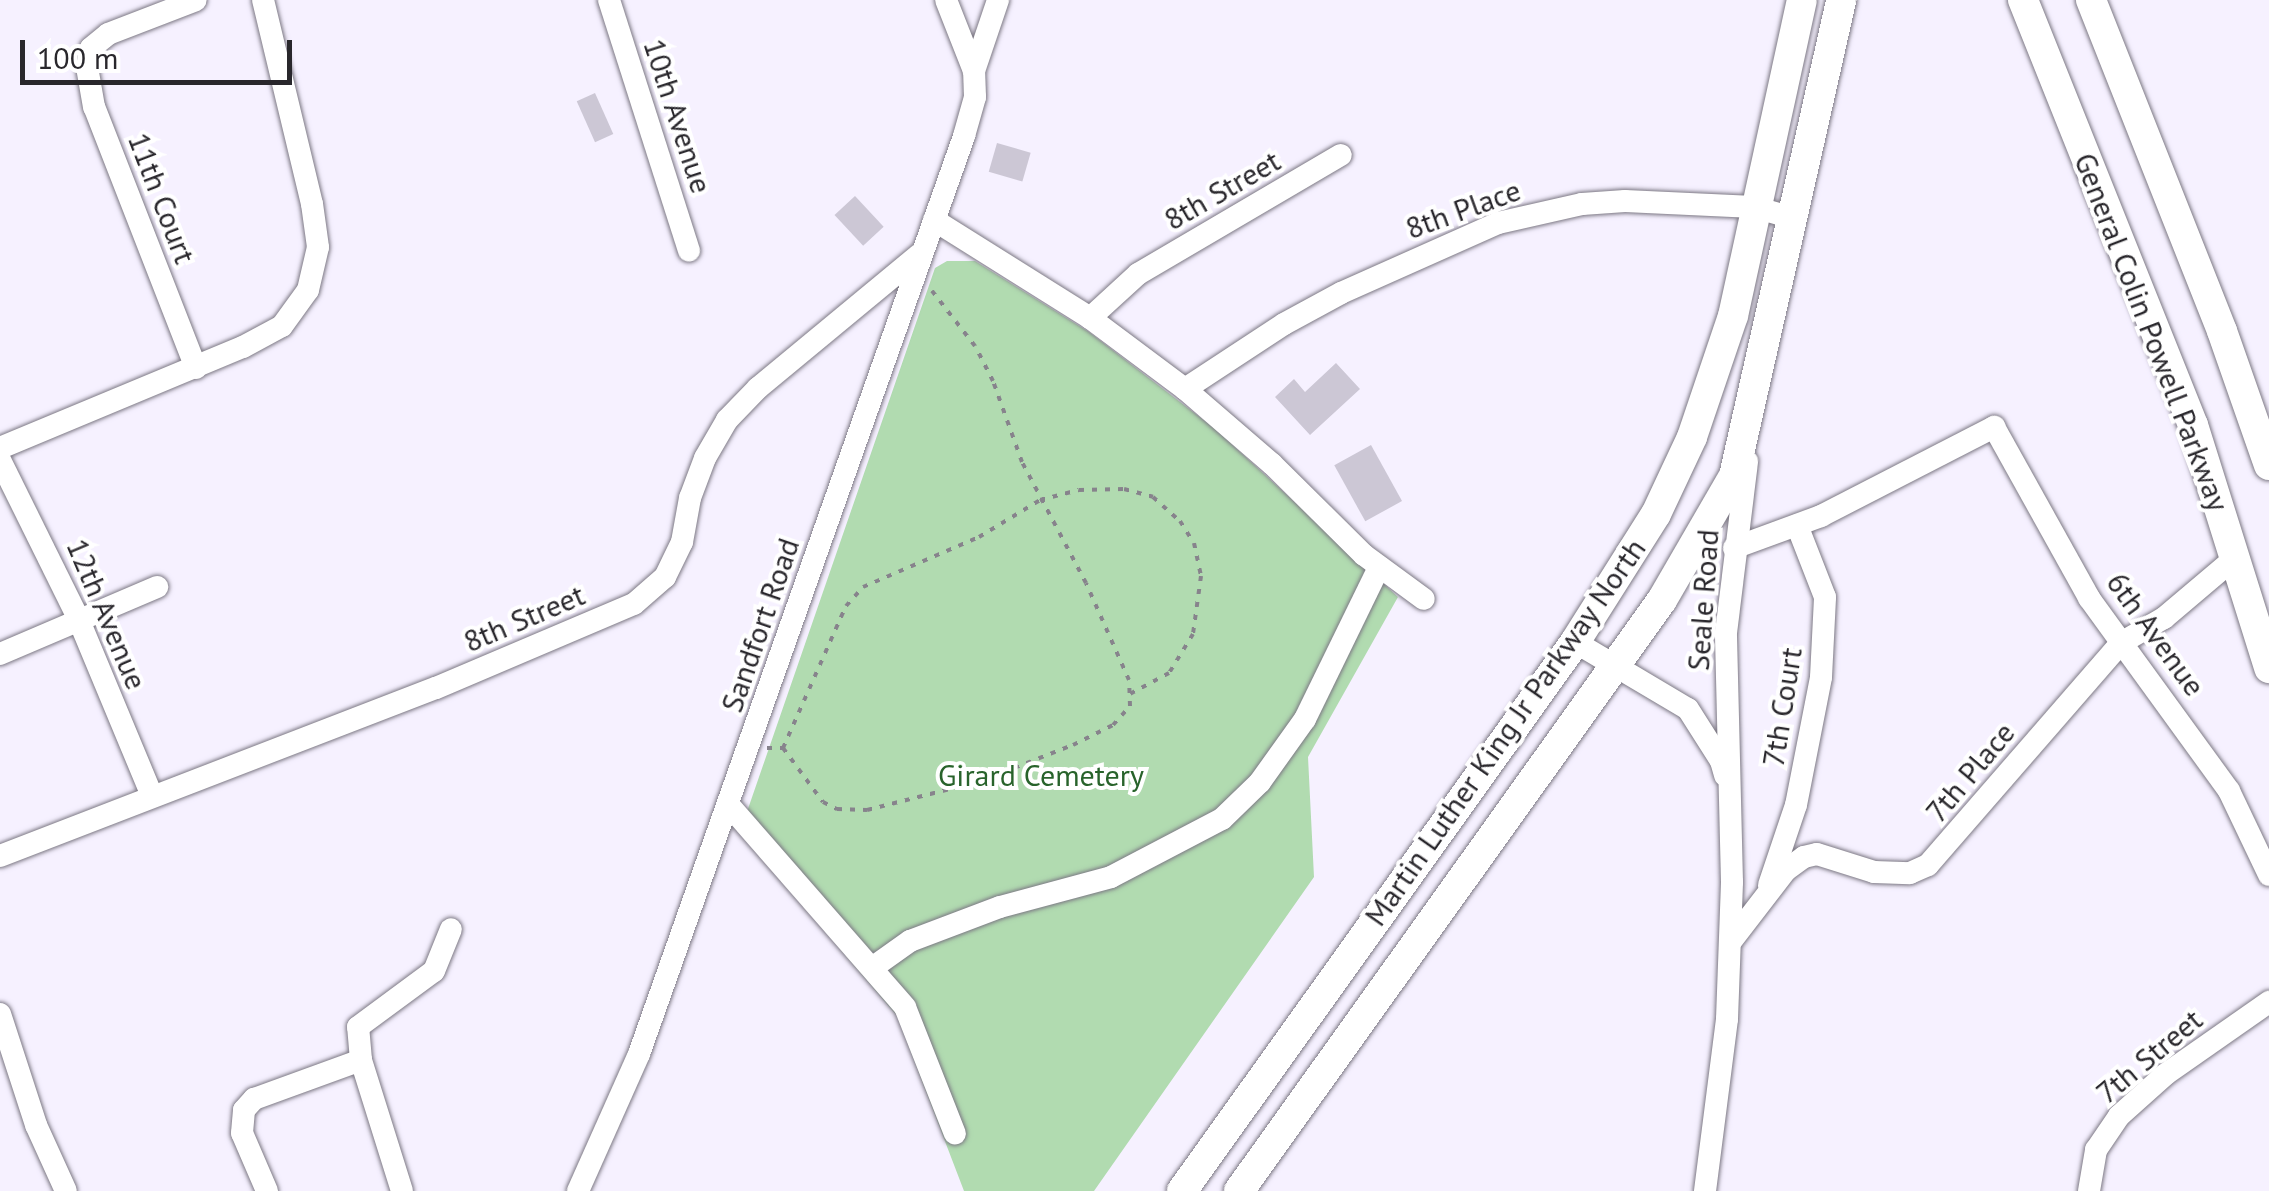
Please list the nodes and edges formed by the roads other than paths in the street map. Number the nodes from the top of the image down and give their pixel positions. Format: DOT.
graph roads {
  1 [pos="196,0"];
  2 [pos="264,0"];
  3 [pos="609,0"];
  4 [pos="946,0"];
  5 [pos="998,0"];
  6 [pos="1802,0"];
  7 [pos="1841,0"];
  8 [pos="2023,0"];
  9 [pos="2090,0"];
  10 [pos="974,71"];
  11 [pos="1341,155"];
  12 [pos="1754,208"];
  13 [pos="1793,218"];
  14 [pos="934,220"];
  15 [pos="690,251"];
  16 [pos="918,263"];
  17 [pos="1090,318"];
  18 [pos="196,368"];
  19 [pos="1184,388"];
  20 [pos="1753,403"];
  21 [pos="0,448"];
  22 [pos="0,460"];
  23 [pos="2269,465"];
  24 [pos="1797,525"];
  25 [pos="1734,548"];
  26 [pos="2235,558"];
  27 [pos="1379,567"];
  28 [pos="157,587"];
  29 [pos="1424,599"];
  30 [pos="78,618"];
  31 [pos="1575,642"];
  32 [pos="2121,643"];
  33 [pos="0,654"];
  34 [pos="1612,668"];
  35 [pos="2269,668"];
  36 [pos="152,796"];
  37 [pos="1731,803"];
  38 [pos="728,804"];
  39 [pos="0,856"];
  40 [pos="2269,875"];
  41 [pos="1764,898"];
  42 [pos="451,929"];
  43 [pos="1732,940"];
  44 [pos="872,968"];
  45 [pos="2269,1002"];
  46 [pos="0,1014"];
  47 [pos="362,1060"];
  48 [pos="956,1134"];
  49 [pos="2090,1182"];
  50 [pos="66,1191"];
  51 [pos="267,1191"];
  52 [pos="402,1191"];
  53 [pos="578,1191"];
  54 [pos="1182,1191"];
  55 [pos="1239,1191"];
  56 [pos="1705,1191"];
  1 -- 18 [label="street, 11th Court"];
  2 -- 18 [label="street"];
  3 -- 15 [label="street, 10th Avenue"];
  4 -- 10 [label="street"];
  5 -- 10 [label="street, Sandfort Road"];
  6 -- 12 [label="main road, Martin Luther King Jr Parkway North"];
  7 -- 13 [label="main road, Martin Luther King Jr Parkway North"];
  8 -- 26 [label="main road, General Colin Powell Parkway"];
  9 -- 23 [label="main road, General Colin Powell Parkway"];
  10 -- 14 [label="street, Sandfort Road"];
  11 -- 17 [label="street, 8th Street"];
  12 -- 13 [label="street, 8th Place"];
  12 -- 19 [label="street, 8th Place"];
  12 -- 31 [label="main road, Martin Luther King Jr Parkway North"];
  13 -- 20 [label="main road, Martin Luther King Jr Parkway North"];
  14 -- 16 [label="street, Sandfort Road"];
  14 -- 17 [label="street"];
  16 -- 36 [label="street, 8th Street"];
  16 -- 38 [label="street, Sandfort Road"];
  17 -- 19 [label="street"];
  18 -- 21 [label="street"];
  19 -- 27 [label="street"];
  20 -- 25 [label="street, Seale Road"];
  20 -- 34 [label="main road, Martin Luther King Jr Parkway North"];
  22 -- 30 [label="street, 12th Avenue"];
  24 -- 25 [label="street"];
  24 -- 32 [label="street, 6th Avenue"];
  24 -- 41 [label="street, 7th Court"];
  25 -- 37 [label="street, Seale Road"];
  26 -- 32 [label="street, 7th Place"];
  26 -- 35 [label="main road, General Colin Powell Parkway"];
  27 -- 29 [label="street"];
  27 -- 44 [label="street"];
  28 -- 30 [label="street"];
  30 -- 33 [label="street"];
  30 -- 36 [label="street, 12th Avenue"];
  31 -- 34 [label="street, Seale Road"];
  31 -- 54 [label="main road, Martin Luther King Jr Parkway North"];
  32 -- 40 [label="street, 6th Avenue"];
  32 -- 41 [label="street, 7th Place"];
  34 -- 37 [label="street, Seale Road"];
  34 -- 55 [label="main road, Martin Luther King Jr Parkway North"];
  36 -- 39 [label="street, 8th Street"];
  37 -- 43 [label="street, Seale Road"];
  38 -- 44 [label="street"];
  38 -- 53 [label="street, Sandfort Road"];
  41 -- 43 [label="street, 7th Place"];
  42 -- 47 [label="street"];
  43 -- 56 [label="street, Seale Road"];
  44 -- 48 [label="street"];
  45 -- 49 [label="street, 7th Street"];
  46 -- 50 [label="street"];
  47 -- 51 [label="street"];
  47 -- 52 [label="street"];
}
